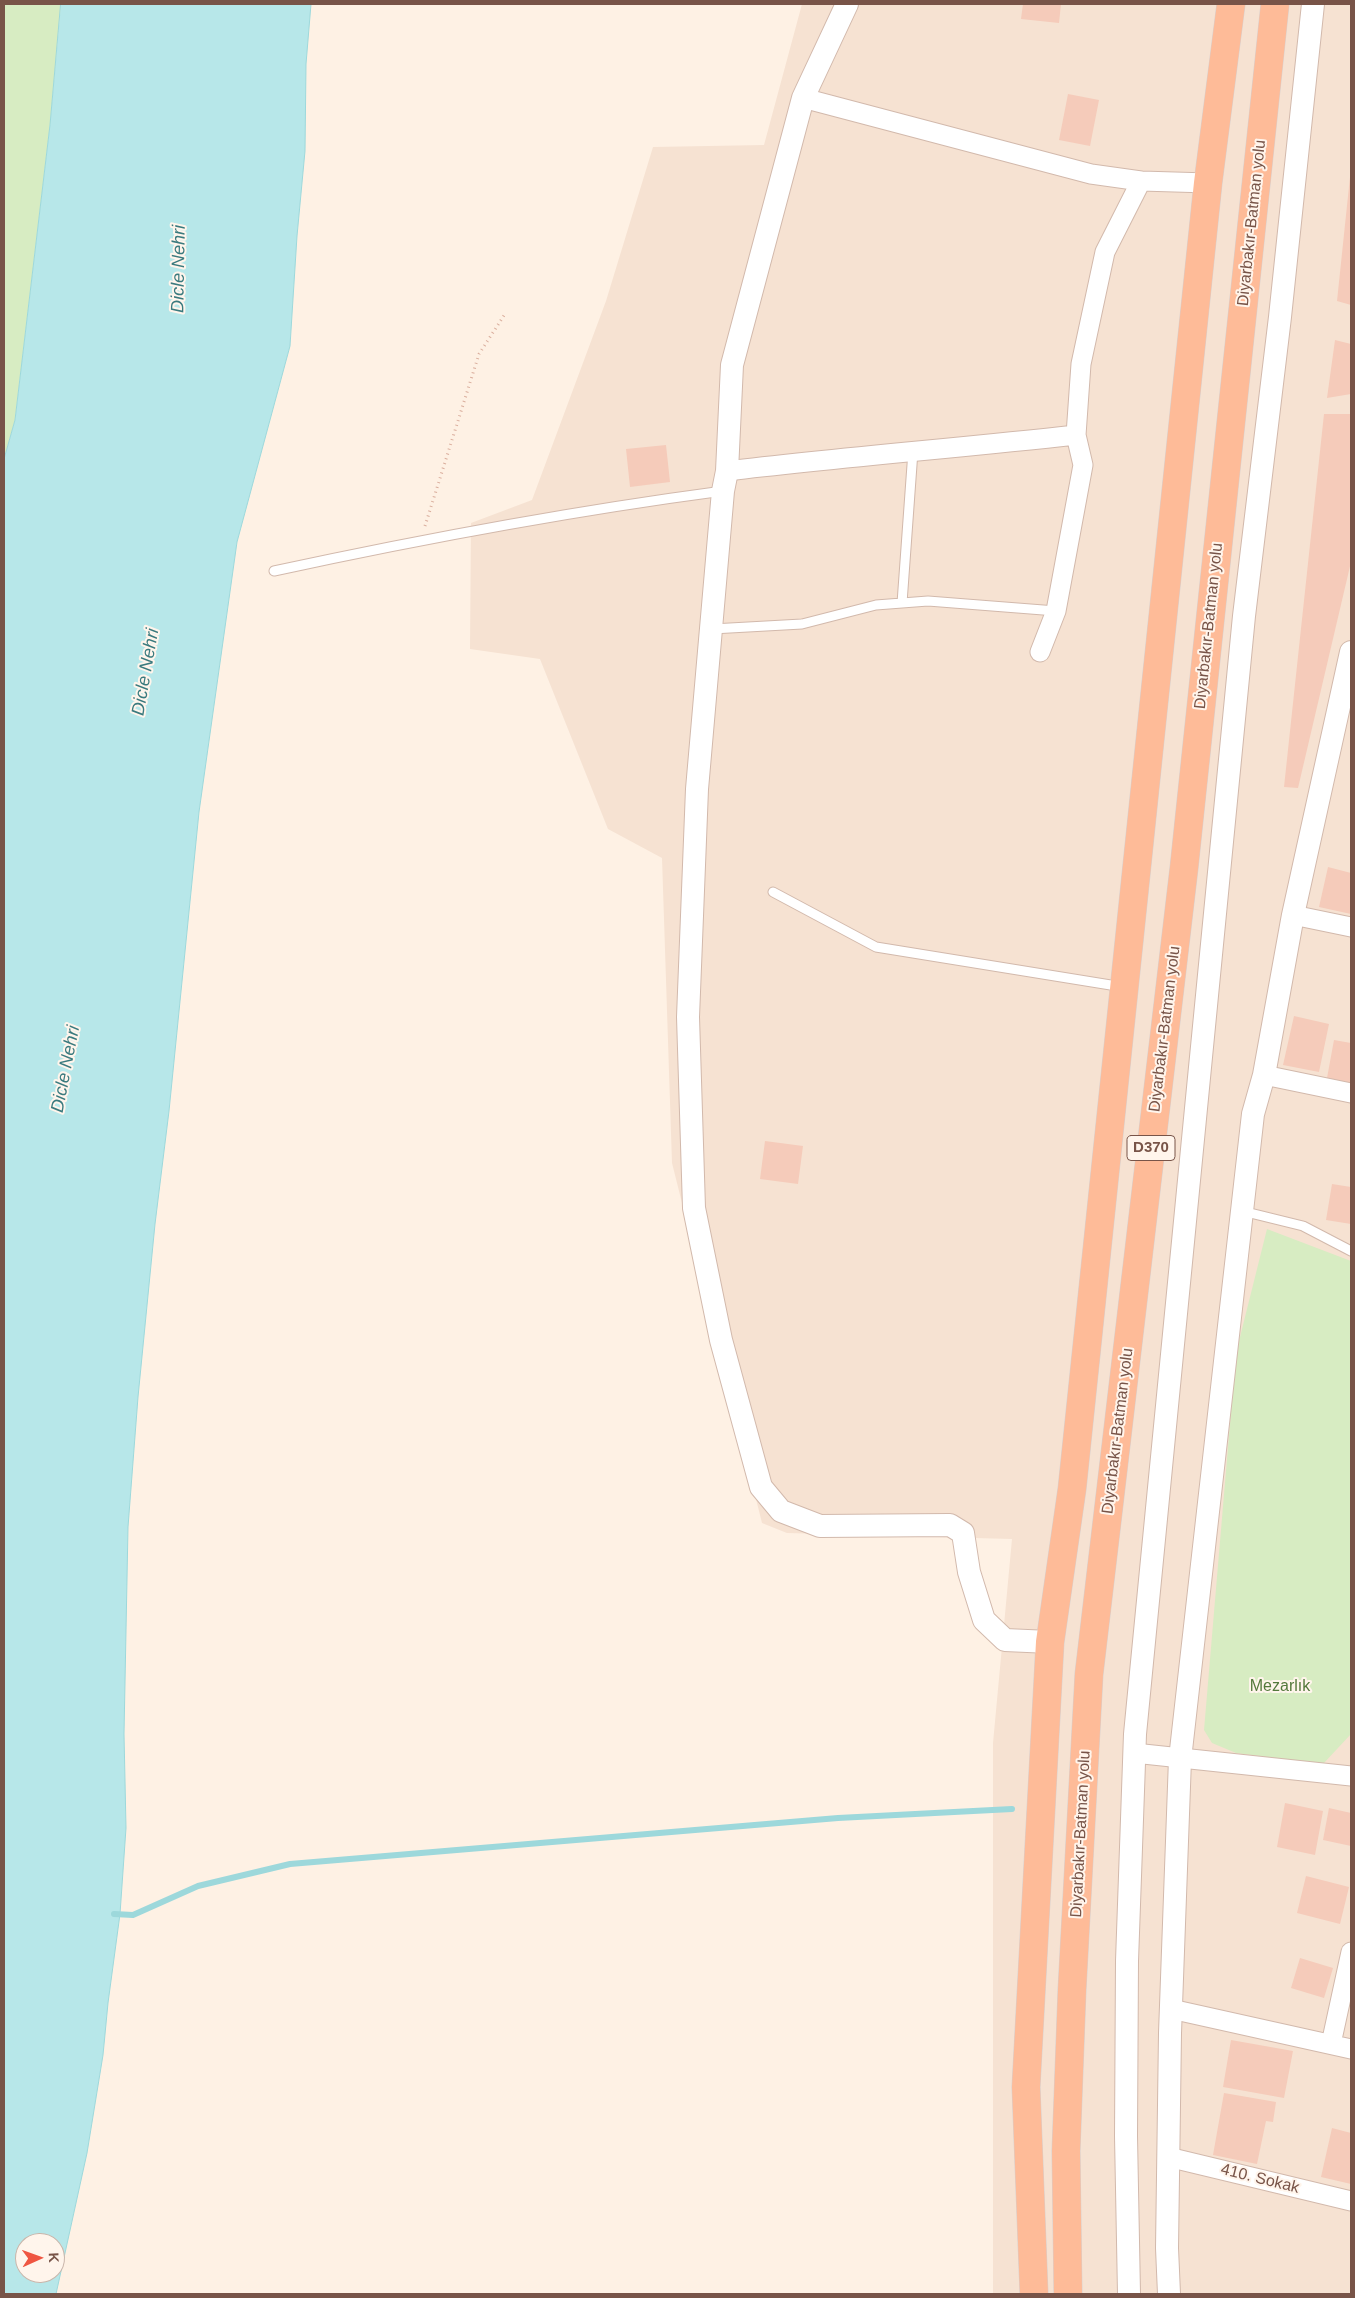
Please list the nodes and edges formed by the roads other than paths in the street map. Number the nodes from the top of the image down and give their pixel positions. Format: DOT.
graph roads {
  1 [pos="847,4"];
  2 [pos="1231,4"];
  3 [pos="1275,4"];
  4 [pos="1313,4"];
  5 [pos="803,98"];
  6 [pos="1141,180"];
  7 [pos="1208,183"];
  8 [pos="1076,435"];
  9 [pos="913,451"];
  10 [pos="725,481"];
  11 [pos="274,571"];
  12 [pos="902,603"];
  13 [pos="1056,611"];
  14 [pos="711,629"];
  15 [pos="1040,652"];
  16 [pos="1351,652"];
  17 [pos="773,892"];
  18 [pos="1293,915"];
  19 [pos="1351,927"];
  20 [pos="1123,987"];
  21 [pos="1264,1075"];
  22 [pos="1351,1093"];
  23 [pos="1242,1211"];
  24 [pos="1351,1251"];
  25 [pos="1050,1642"];
  26 [pos="1134,1753"];
  27 [pos="1180,1759"];
  28 [pos="1349,1773"];
  29 [pos="1351,1952"];
  30 [pos="1171,2009"];
  31 [pos="1331,2044"];
  32 [pos="1351,2049"];
  33 [pos="1168,2157"];
  34 [pos="1351,2201"];
  35 [pos="1034,2294"];
  36 [pos="1068,2294"];
  37 [pos="1129,2294"];
  38 [pos="1169,2294"];
  1 -- 5 [label="street"];
  2 -- 7 [label="highway, D370"];
  3 -- 36 [label="highway, Diyarbakır-Batman yolu / D370"];
  4 -- 26 [label="street"];
  5 -- 6 [label="street"];
  5 -- 10 [label="street"];
  6 -- 7 [label="street"];
  6 -- 8 [label="street"];
  7 -- 20 [label="highway, D370"];
  8 -- 9 [label="street"];
  8 -- 13 [label="street"];
  9 -- 10 [label="street"];
  9 -- 12 [label="lane"];
  10 -- 11 [label="lane"];
  10 -- 14 [label="street"];
  12 -- 13 [label="lane"];
  12 -- 14 [label="lane"];
  13 -- 15 [label="street"];
  14 -- 25 [label="street"];
  16 -- 18 [label="street"];
  17 -- 20 [label="lane"];
  18 -- 19 [label="street"];
  18 -- 21 [label="street"];
  20 -- 25 [label="highway, D370"];
  21 -- 22 [label="street"];
  21 -- 23 [label="street"];
  23 -- 24 [label="lane"];
  23 -- 27 [label="street"];
  25 -- 35 [label="highway, D370"];
  26 -- 27 [label="street"];
  26 -- 37 [label="street"];
  27 -- 28 [label="street"];
  27 -- 30 [label="street"];
  29 -- 31 [label="street"];
  30 -- 31 [label="street"];
  30 -- 33 [label="street"];
  31 -- 32 [label="street"];
  33 -- 34 [label="street, 410. Sokak"];
  33 -- 38 [label="street"];
}
